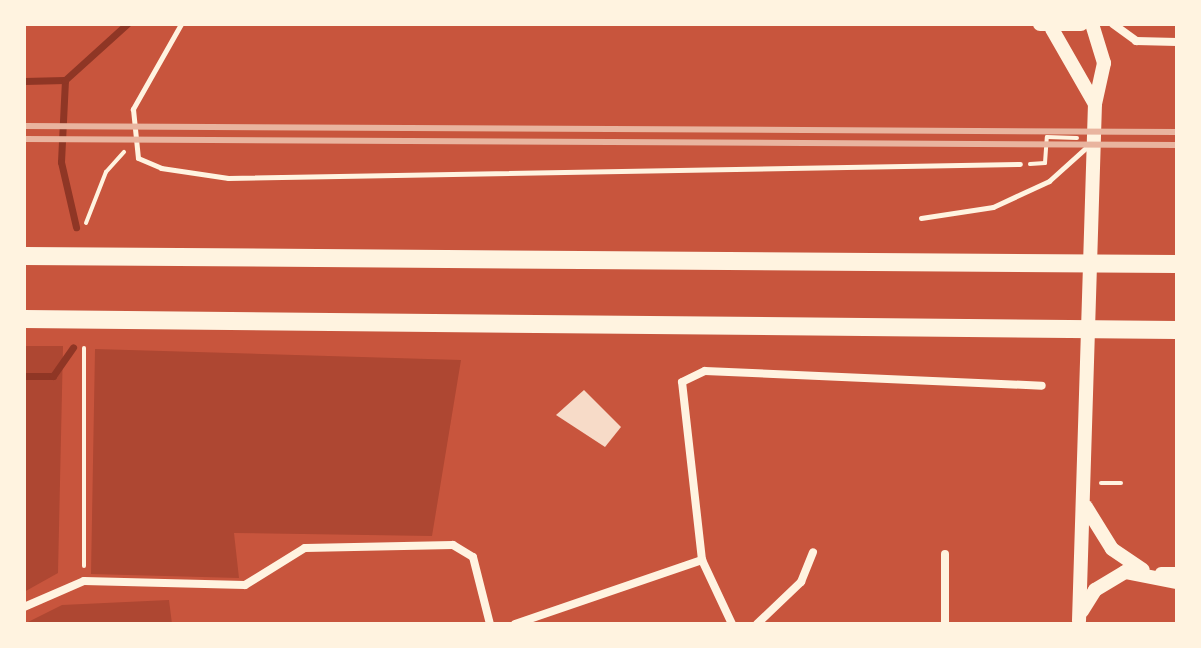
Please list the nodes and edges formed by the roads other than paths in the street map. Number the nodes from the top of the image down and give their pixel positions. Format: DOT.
graph roads {
  1 [pos="181,24"];
  2 [pos="1081,24"];
  3 [pos="1092,24"];
  4 [pos="1113,24"];
  5 [pos="1042,26"];
  6 [pos="1177,42"];
  7 [pos="1095,104"];
  8 [pos="1095,138"];
  9 [pos="1020,164"];
  10 [pos="921,218"];
  11 [pos="24,256"];
  12 [pos="1177,264"];
  13 [pos="24,319"];
  14 [pos="1177,330"];
  15 [pos="1042,386"];
  16 [pos="1086,507"];
  17 [pos="813,552"];
  18 [pos="945,554"];
  19 [pos="702,560"];
  20 [pos="1143,570"];
  21 [pos="1161,573"];
  22 [pos="1177,573"];
  23 [pos="1177,582"];
  24 [pos="24,607"];
  25 [pos="1078,622"];
  26 [pos="490,624"];
  27 [pos="515,624"];
  28 [pos="732,624"];
  29 [pos="757,624"];
  30 [pos="945,624"];
  1 -- 9 [label="lane"];
  2 -- 5 [label="main road"];
  3 -- 7 [label="main road"];
  4 -- 6 [label="street"];
  5 -- 7 [label="main road"];
  7 -- 8 [label="main road"];
  8 -- 10 [label="lane"];
  8 -- 16 [label="main road"];
  11 -- 12 [label="highway"];
  13 -- 14 [label="highway"];
  15 -- 19 [label="street"];
  16 -- 20 [label="main road"];
  16 -- 25 [label="main road"];
  17 -- 29 [label="street"];
  18 -- 30 [label="street"];
  19 -- 27 [label="street"];
  19 -- 28 [label="street"];
  20 -- 21 [label="main road"];
  20 -- 25 [label="main road"];
  21 -- 22 [label="street"];
  21 -- 23 [label="main road"];
  24 -- 26 [label="street"];
}
